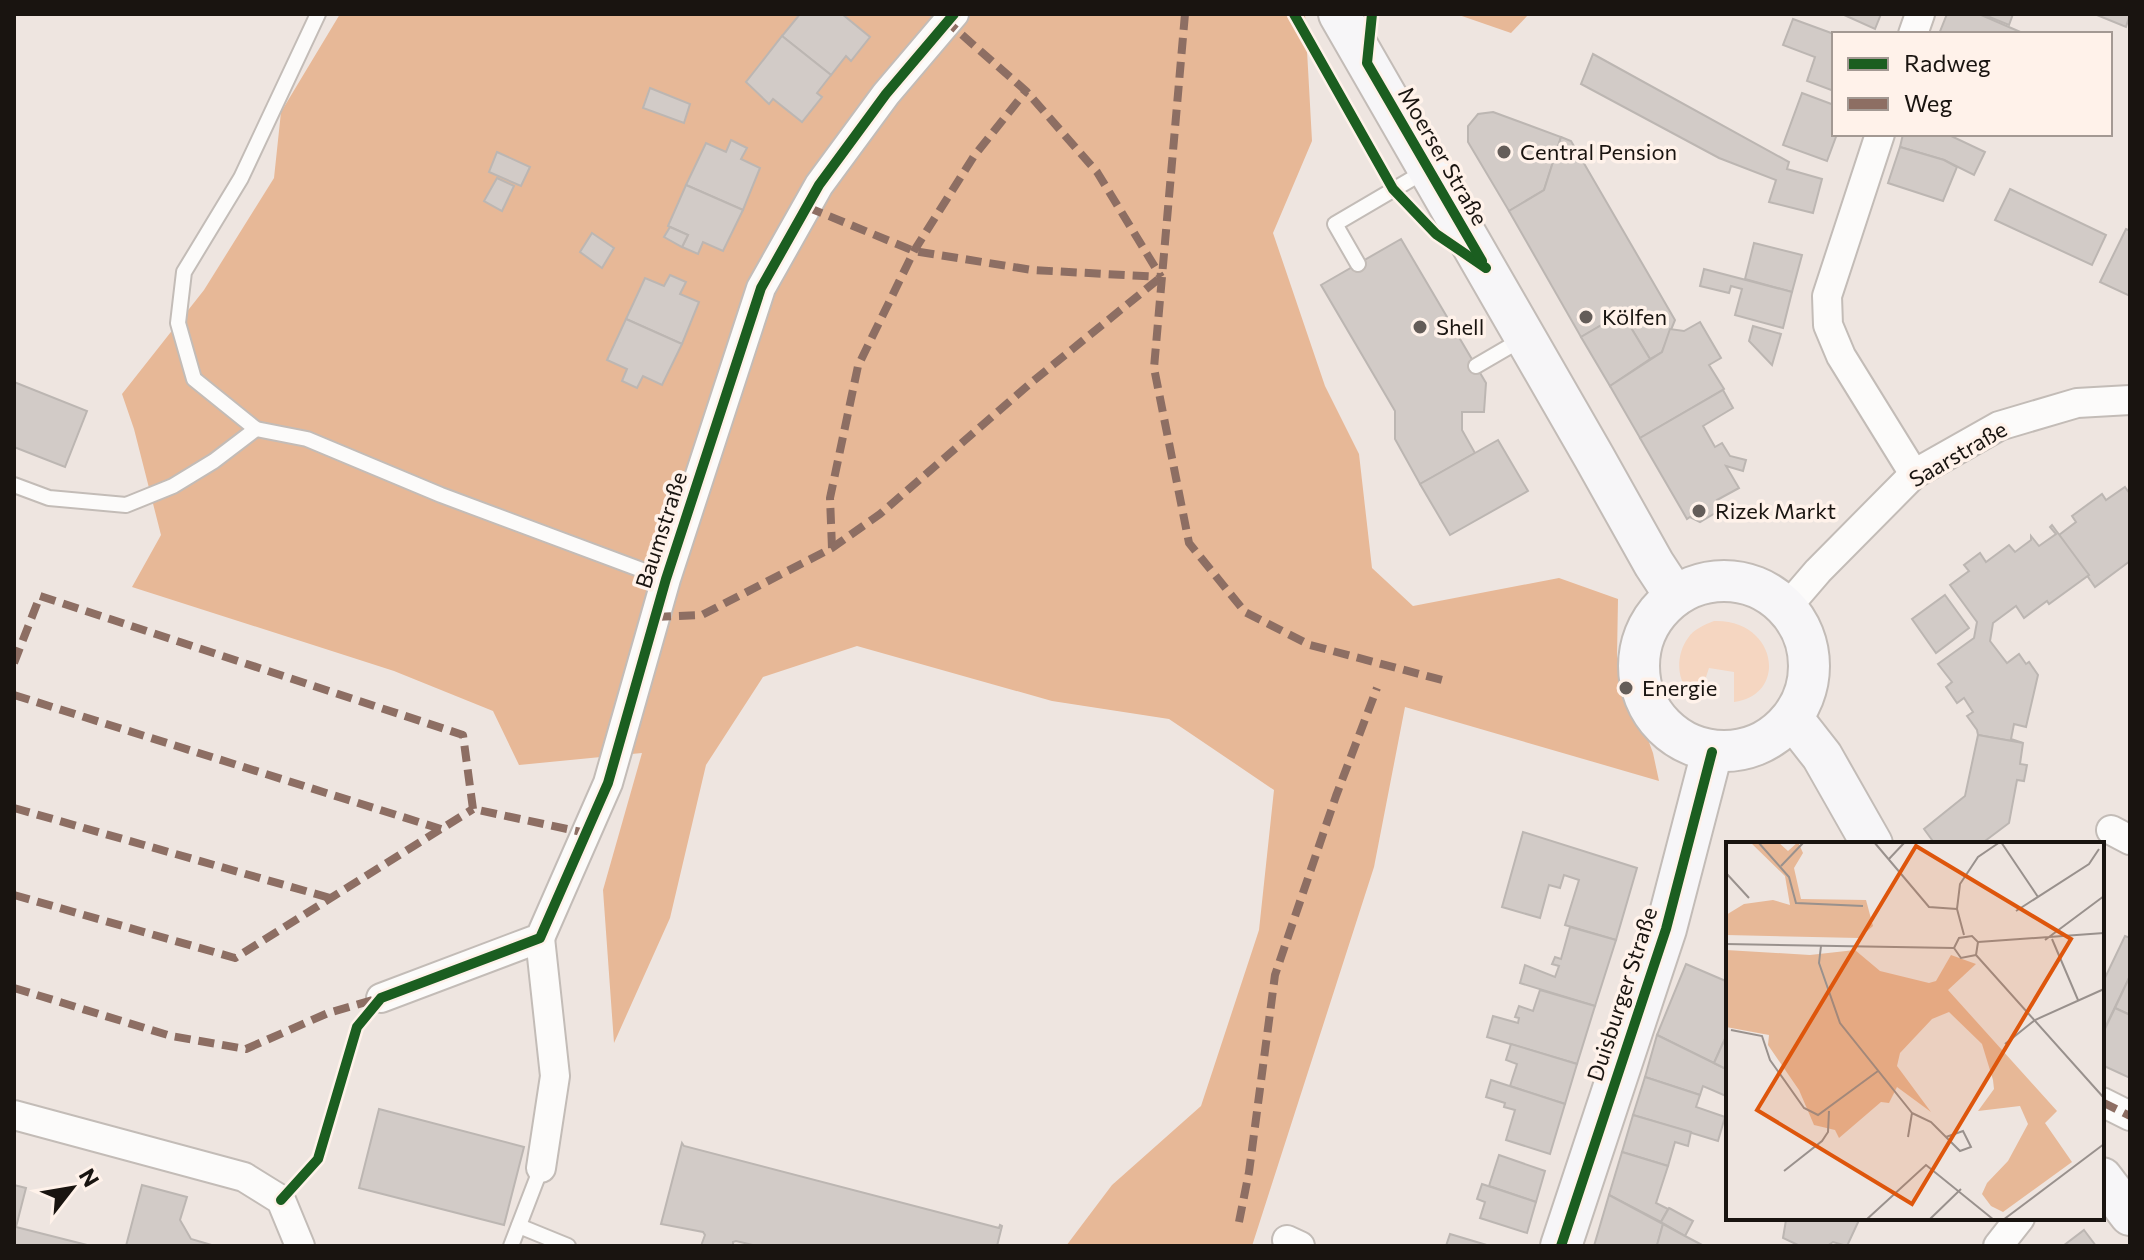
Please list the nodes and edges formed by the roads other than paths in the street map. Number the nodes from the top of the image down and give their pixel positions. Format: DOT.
graph roads {
  1 [pos="318,14"];
  2 [pos="954,14"];
  3 [pos="1339,14"];
  4 [pos="1879,136"];
  5 [pos="1427,169"];
  6 [pos="1358,264"];
  7 [pos="1526,336"];
  8 [pos="1476,366"];
  9 [pos="2130,400"];
  10 [pos="256,429"];
  11 [pos="1914,474"];
  12 [pos="14,485"];
  13 [pos="666,579"];
  14 [pos="1675,596"];
  15 [pos="1787,607"];
  16 [pos="1793,719"];
  17 [pos="1712,752"];
  18 [pos="1871,842"];
  19 [pos="540,938"];
  20 [pos="381,998"];
  21 [pos="2104,1103"];
  22 [pos="14,1115"];
  23 [pos="2130,1116"];
  24 [pos="541,1168"];
  25 [pos="2104,1181"];
  26 [pos="2130,1215"];
  27 [pos="2018,1220"];
  28 [pos="519,1226"];
  29 [pos="300,1246"];
  30 [pos="511,1246"];
  31 [pos="568,1246"];
  32 [pos="1561,1246"];
  33 [pos="1998,1246"];
  1 -- 10 [label="lane, Baumstraße"];
  2 -- 13 [label="street, Baumstraße"];
  3 -- 5 [label="main road, Moerser Straße"];
  4 -- 11 [label="street"];
  5 -- 6 [label="lane"];
  5 -- 7 [label="main road, Moerser Straße"];
  7 -- 8 [label="lane"];
  7 -- 14 [label="main road, Moerser Straße"];
  9 -- 11 [label="street, Saarstraße"];
  10 -- 12 [label="lane"];
  10 -- 13 [label="lane, Baumstraße"];
  11 -- 15 [label="street, Saarstraße"];
  13 -- 19 [label="street, Baumstraße"];
  14 -- 15 [label="main road"];
  14 -- 17 [label="main road"];
  15 -- 16 [label="main road"];
  16 -- 17 [label="main road"];
  16 -- 18 [label="main road"];
  17 -- 32 [label="main road, Duisburger Straße"];
  19 -- 20 [label="street"];
  19 -- 24 [label="street, Baumstraße"];
  21 -- 23 [label="street"];
  22 -- 29 [label="street"];
  24 -- 28 [label="lane"];
  25 -- 26 [label="main road"];
  27 -- 33 [label="street"];
  28 -- 30 [label="lane"];
  28 -- 31 [label="lane"];
}
